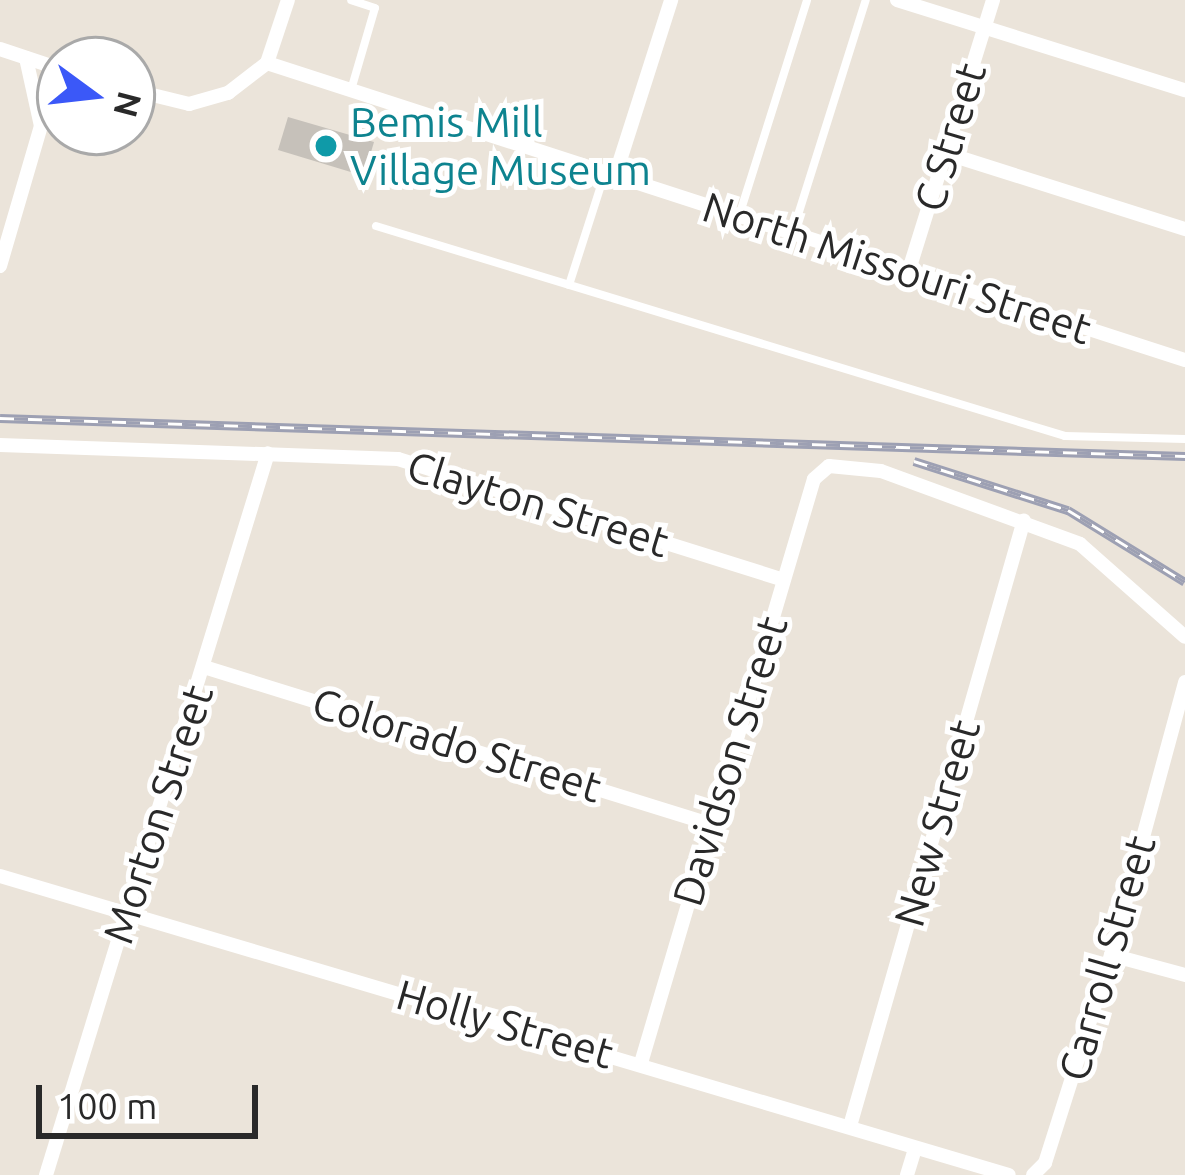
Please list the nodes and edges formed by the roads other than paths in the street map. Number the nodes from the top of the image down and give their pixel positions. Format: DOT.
graph roads {
  1 [pos="288,0"];
  2 [pos="351,0"];
  3 [pos="671,0"];
  4 [pos="808,0"];
  5 [pos="866,0"];
  6 [pos="897,0"];
  7 [pos="993,0"];
  8 [pos="984,27"];
  9 [pos="0,49"];
  10 [pos="26,58"];
  11 [pos="36,61"];
  12 [pos="268,62"];
  13 [pos="351,90"];
  14 [pos="1185,90"];
  15 [pos="156,96"];
  16 [pos="36,107"];
  17 [pos="36,140"];
  18 [pos="945,153"];
  19 [pos="610,175"];
  20 [pos="738,218"];
  21 [pos="376,226"];
  22 [pos="1185,229"];
  23 [pos="792,235"];
  24 [pos="0,266"];
  25 [pos="908,273"];
  26 [pos="569,285"];
  27 [pos="1185,360"];
  28 [pos="1185,439"];
  29 [pos="0,445"];
  30 [pos="268,453"];
  31 [pos="1024,520"];
  32 [pos="783,580"];
  33 [pos="1185,637"];
  34 [pos="204,667"];
  35 [pos="1185,682"];
  36 [pos="710,824"];
  37 [pos="0,876"];
  38 [pos="125,915"];
  39 [pos="1111,956"];
  40 [pos="1185,975"];
  41 [pos="641,1063"];
  42 [pos="850,1126"];
  43 [pos="915,1148"];
  44 [pos="46,1175"];
  45 [pos="907,1175"];
  46 [pos="1009,1175"];
  47 [pos="1033,1175"];
  1 -- 12 [label="street"];
  2 -- 13 [label="lane"];
  3 -- 19 [label="street"];
  4 -- 20 [label="lane"];
  5 -- 23 [label="lane"];
  6 -- 8 [label="street"];
  7 -- 8 [label="street, C Street"];
  8 -- 14 [label="street"];
  8 -- 18 [label="street, C Street"];
  9 -- 10 [label="street"];
  10 -- 11 [label="street"];
  10 -- 16 [label="street"];
  12 -- 13 [label="street, North Missouri Street"];
  12 -- 15 [label="street"];
  13 -- 19 [label="street, North Missouri Street"];
  17 -- 24 [label="street"];
  18 -- 22 [label="street"];
  18 -- 25 [label="street, C Street"];
  19 -- 20 [label="street, North Missouri Street"];
  19 -- 26 [label="lane"];
  20 -- 23 [label="street, North Missouri Street"];
  21 -- 26 [label="lane"];
  23 -- 25 [label="street, North Missouri Street"];
  25 -- 27 [label="street, North Missouri Street"];
  26 -- 28 [label="lane"];
  29 -- 30 [label="street, Clayton Street"];
  30 -- 32 [label="street, Clayton Street"];
  30 -- 34 [label="street, Morton Street"];
  31 -- 32 [label="street, Davidson Street"];
  31 -- 33 [label="street"];
  31 -- 42 [label="street, New Street"];
  32 -- 36 [label="street, Davidson Street"];
  34 -- 36 [label="street, Colorado Street"];
  34 -- 38 [label="street, Morton Street"];
  35 -- 39 [label="street, Carroll Street"];
  36 -- 41 [label="street, Davidson Street"];
  37 -- 38 [label="street, Holly Street"];
  38 -- 41 [label="street, Holly Street"];
  38 -- 44 [label="street, Morton Street"];
  39 -- 40 [label="street"];
  39 -- 47 [label="street, Carroll Street"];
  41 -- 42 [label="street, Holly Street"];
  42 -- 43 [label="street, Holly Street"];
  43 -- 45 [label="street"];
  43 -- 46 [label="street, Holly Street"];
}
